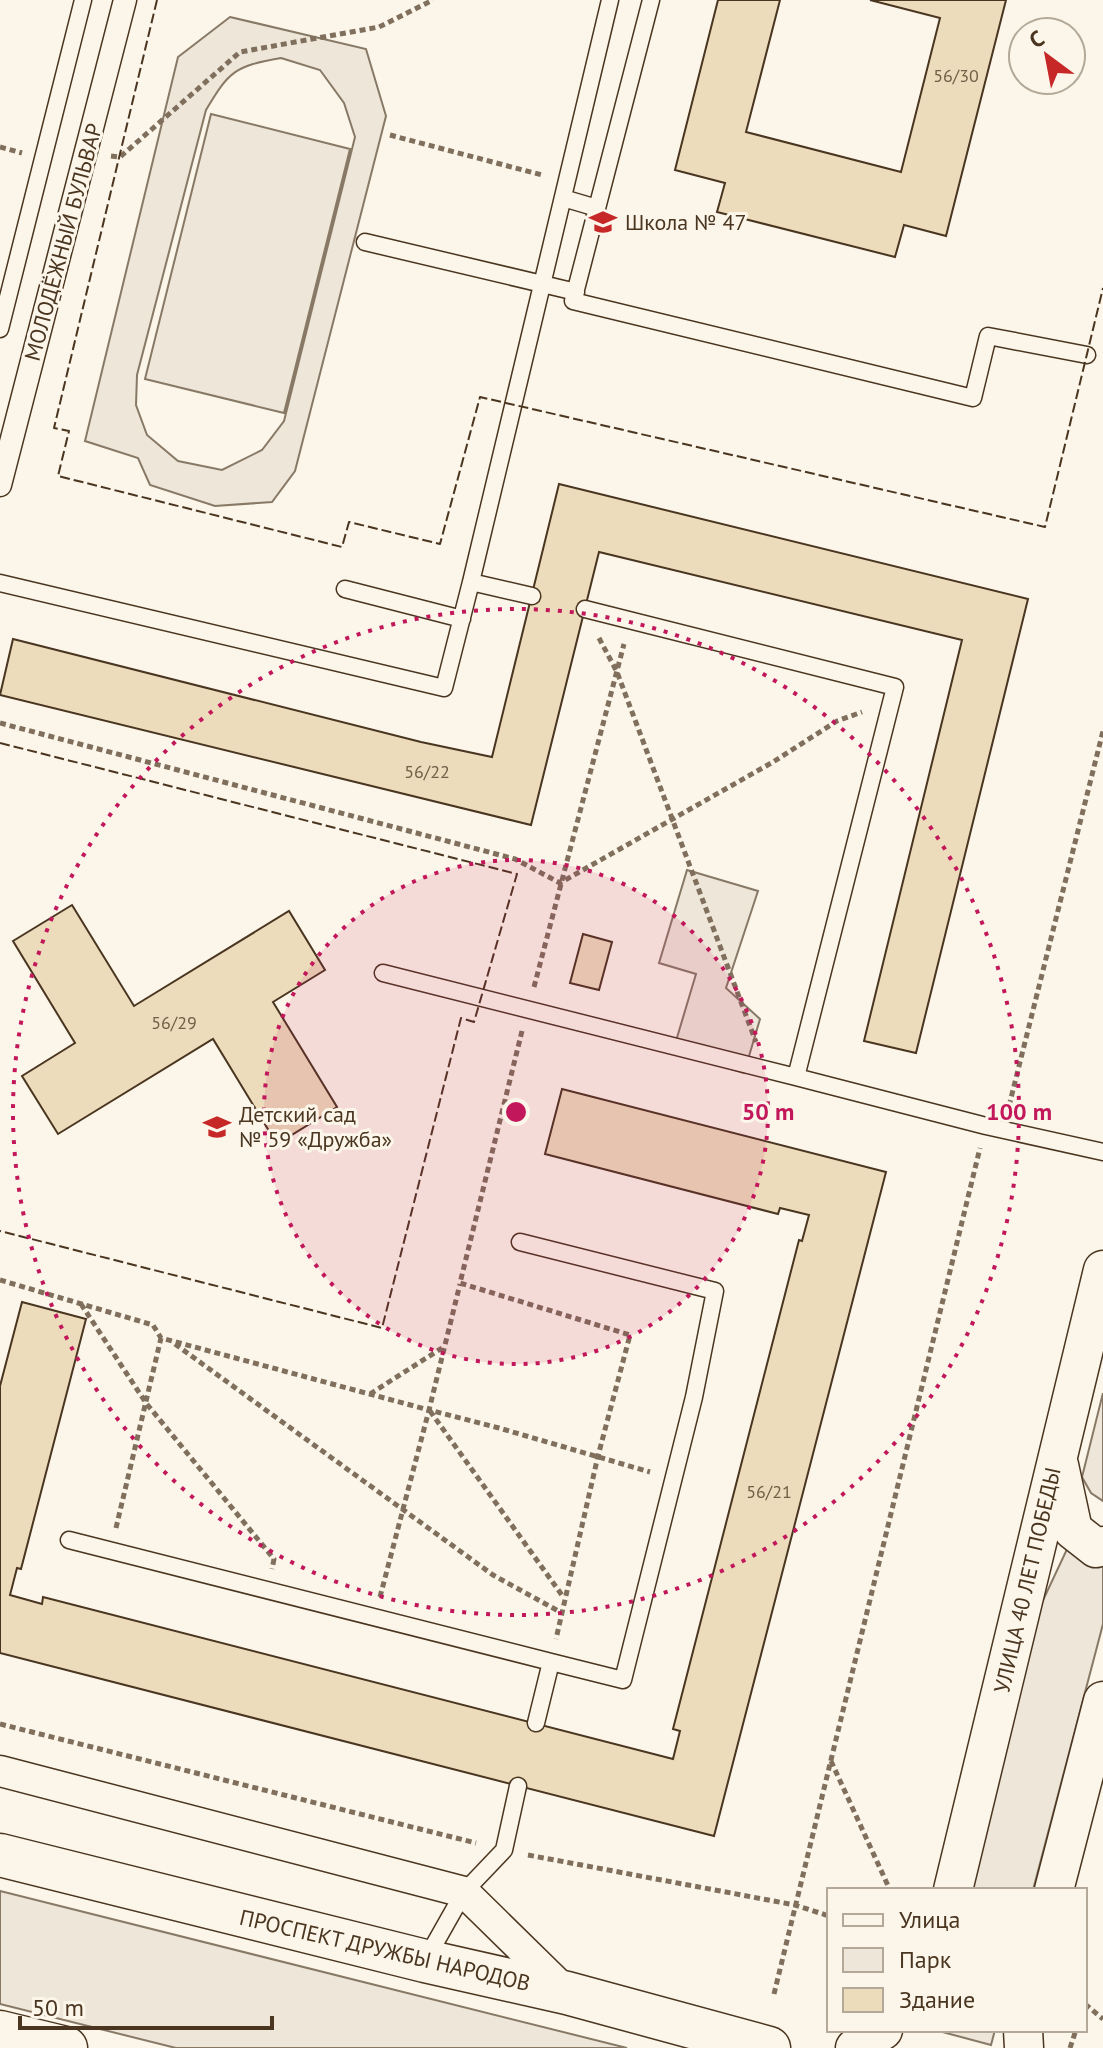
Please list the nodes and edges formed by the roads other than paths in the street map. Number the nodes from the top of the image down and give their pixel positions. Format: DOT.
graph roads {
  1 [pos="83,0"];
  2 [pos="125,0"];
  3 [pos="610,0"];
  4 [pos="651,0"];
  5 [pos="565,190"];
  6 [pos="597,208"];
  7 [pos="365,242"];
  8 [pos="542,285"];
  9 [pos="576,292"];
  10 [pos="0,329"];
  11 [pos="1087,355"];
  12 [pos="0,485"];
  13 [pos="471,582"];
  14 [pos="0,583"];
  15 [pos="345,589"];
  16 [pos="532,596"];
  17 [pos="585,609"];
  18 [pos="462,619"];
  19 [pos="383,973"];
  20 [pos="796,1077"];
  21 [pos="1103,1152"];
  22 [pos="520,1242"];
  23 [pos="1103,1270"];
  24 [pos="1057,1455"];
  25 [pos="69,1540"];
  26 [pos="1103,1546"];
  27 [pos="551,1662"];
  28 [pos="1103,1701"];
  29 [pos="536,1723"];
  30 [pos="0,1771"];
  31 [pos="518,1786"];
  32 [pos="0,1855"];
  33 [pos="953,1888"];
  34 [pos="1055,1888"];
  35 [pos="464,1892"];
  36 [pos="425,1961"];
  37 [pos="567,1993"];
  38 [pos="0,2032"];
  39 [pos="880,2032"];
  40 [pos="66,2048"];
  41 [pos="769,2048"];
  42 [pos="855,2048"];
  1 -- 10 [label="lane"];
  2 -- 12 [label="street, МОЛОДЁЖНЫЙ БУЛЬВАР"];
  3 -- 5 [label="lane"];
  4 -- 6 [label="lane"];
  5 -- 6 [label="lane"];
  5 -- 8 [label="lane"];
  6 -- 9 [label="lane"];
  7 -- 8 [label="lane"];
  8 -- 9 [label="lane"];
  8 -- 13 [label="lane"];
  9 -- 11 [label="lane"];
  13 -- 16 [label="lane"];
  13 -- 18 [label="lane"];
  14 -- 18 [label="lane"];
  15 -- 18 [label="lane"];
  17 -- 20 [label="lane"];
  19 -- 20 [label="lane"];
  20 -- 21 [label="lane"];
  22 -- 27 [label="lane"];
  23 -- 24 [label="street, УЛИЦА 40 ЛЕТ ПОБЕДЫ"];
  24 -- 26 [label="street"];
  24 -- 33 [label="street, УЛИЦА 40 ЛЕТ ПОБЕДЫ"];
  25 -- 27 [label="lane"];
  27 -- 29 [label="lane"];
  28 -- 34 [label="street"];
  30 -- 35 [label="street"];
  31 -- 35 [label="lane"];
  32 -- 36 [label="main road, ПРОСПЕКТ ДРУЖБЫ НАРОДОВ"];
  35 -- 36 [label="lane"];
  35 -- 37 [label="street"];
  36 -- 37 [label="main road, ПРОСПЕКТ ДРУЖБЫ НАРОДОВ"];
  37 -- 41 [label="main road, ПРОСПЕКТ ДРУЖБЫ НАРОДОВ"];
  38 -- 40 [label="main road"];
  39 -- 42 [label="street"];
}
